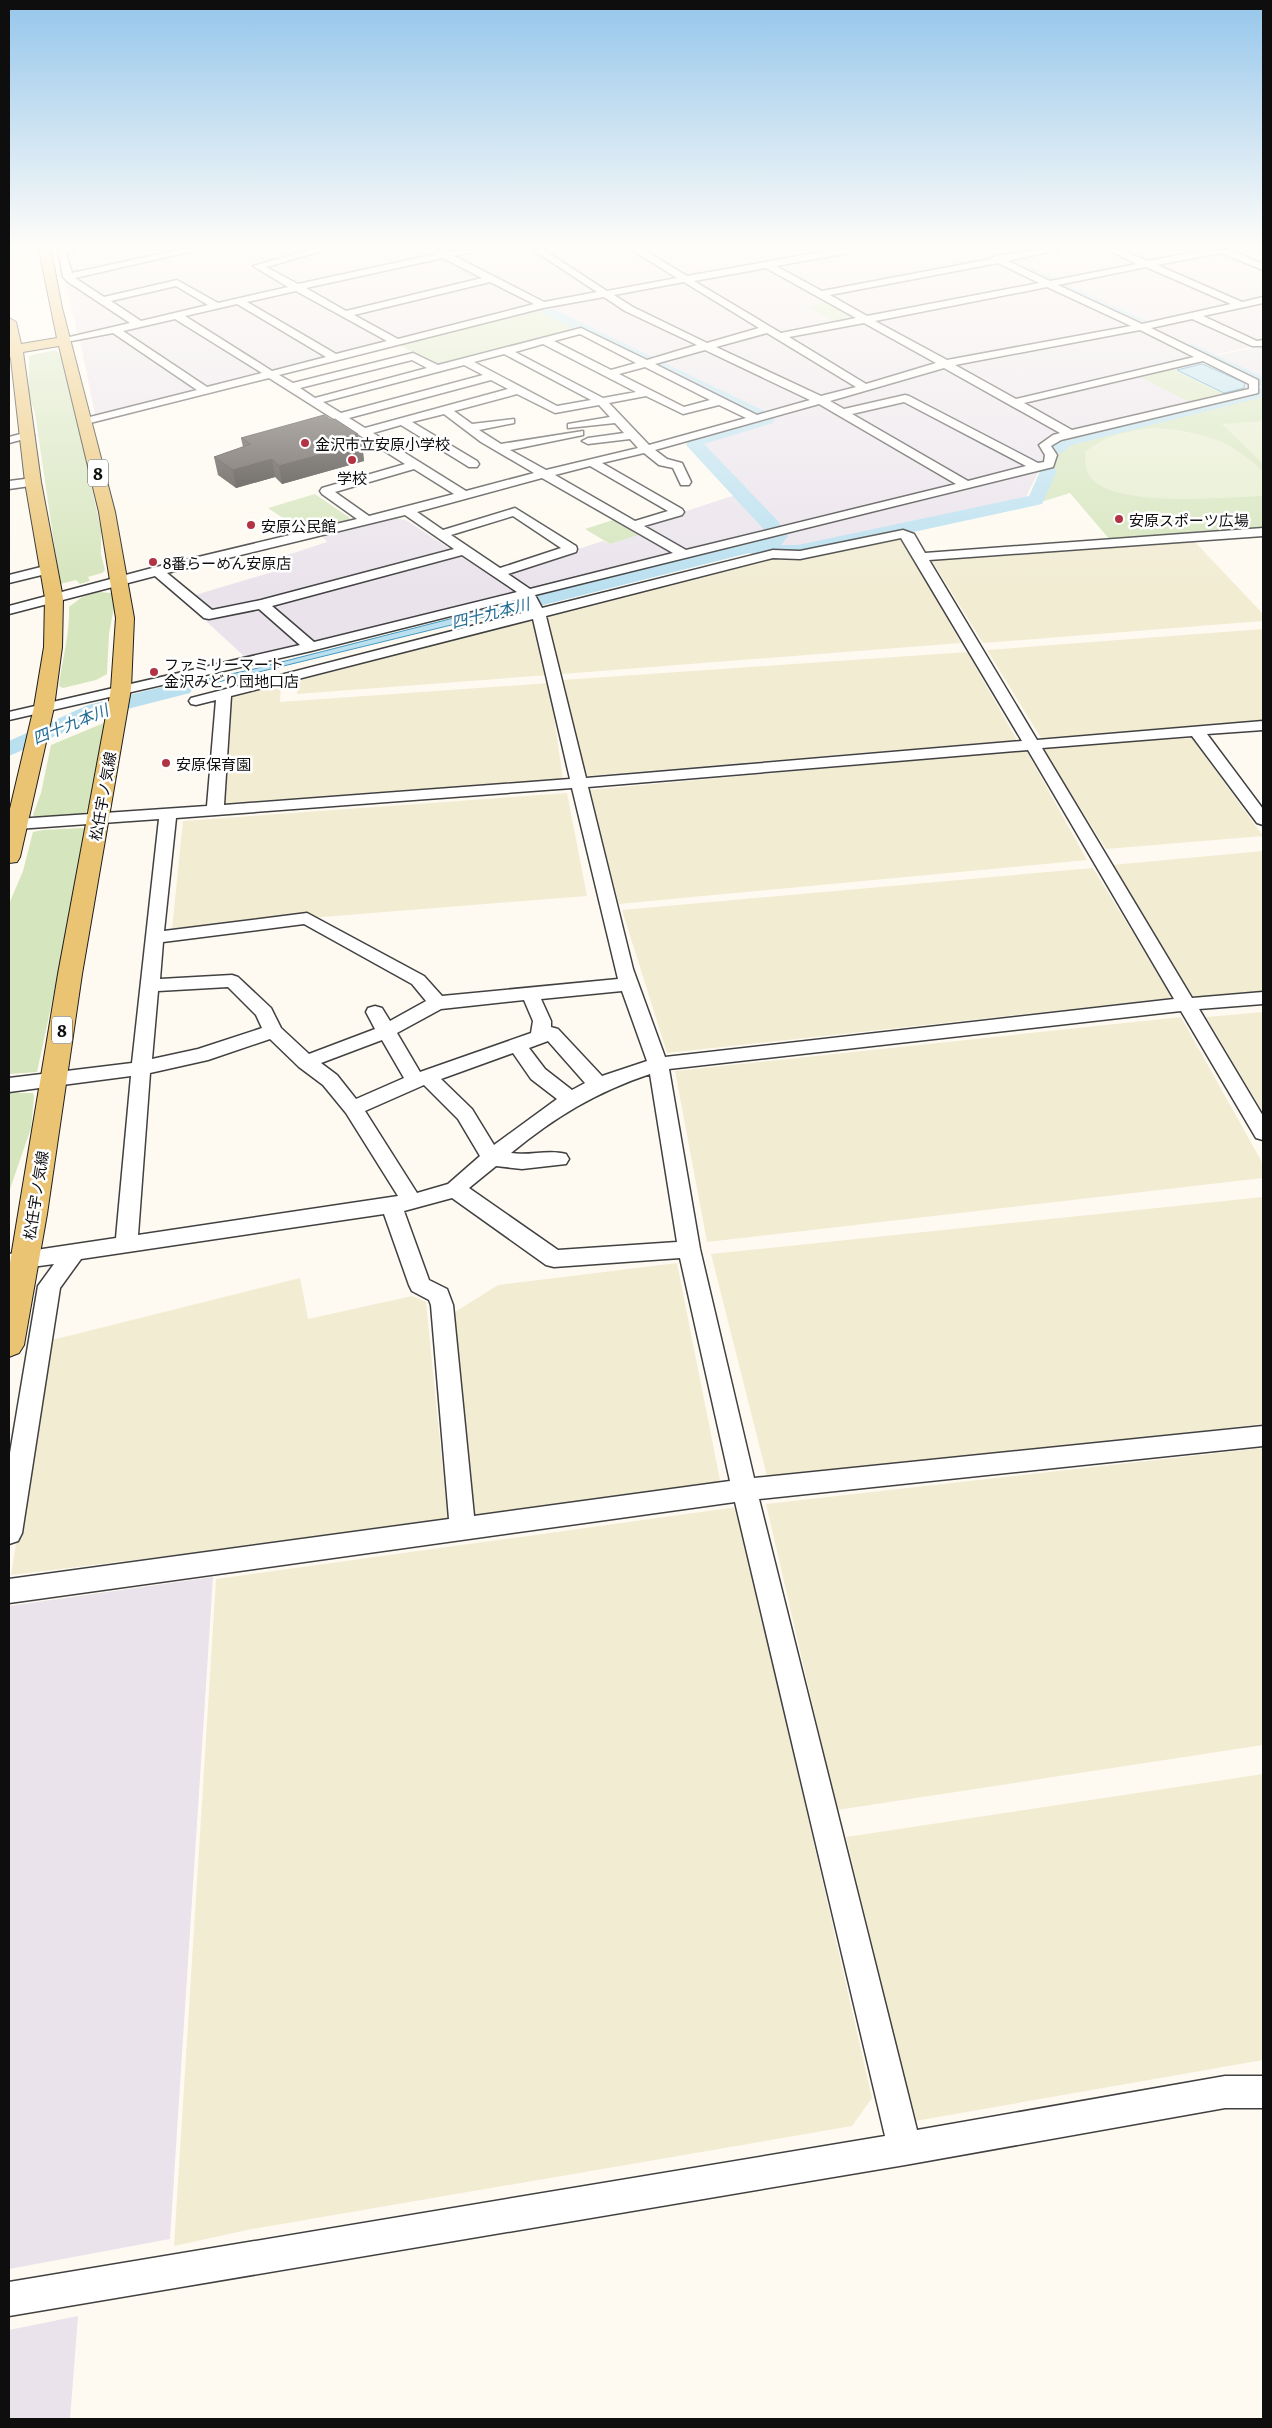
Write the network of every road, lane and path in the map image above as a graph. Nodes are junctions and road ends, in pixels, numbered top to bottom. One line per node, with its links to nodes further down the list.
1 (16, 363): 47 (main road)
2 (70, 363): 40 (main road, 松任宇ノ気線 / 8)
3 (165, 363): 26 (street)
4 (254, 363): 21 (street)
5 (313, 363): 21 (street)
6 (384, 363): 24 (street)
7 (426, 363): 20 (street)
8 (461, 363): 20 (street)
9 (468, 363): 23 (street)
10 (529, 363): 30 (street)
11 (588, 363): 22 (street)
12 (645, 363): 22 (street)
13 (646, 363): 31 (street)
14 (743, 363): 29 (street)
15 (825, 363): 25 (street)
16 (950, 363): 19 (street)
17 (1180, 363): 33 (street)
18 (1214, 363): 46 (street)
19 (946, 364): 25 (street); 33 (street)
20 (437, 369): 32 (street)
21 (271, 374): 24 (street); 26 (street)
22 (609, 374): 28 (street)
23 (492, 376): 27 (street); 37 (street)
24 (292, 387): 32 (street)
25 (864, 387): 29 (street)
26 (206, 390): 40 (street)
27 (518, 390): 34 (street); 35 (street)
28 (647, 393): 30 (street); 31 (street)
29 (820, 400): 36 (street); 39 (street)
30 (601, 401): 35 (street); 38 (street)
31 (721, 401): 39 (street)
32 (315, 402): 37 (street)
33 (1016, 402): 46 (street)
34 (446, 410): 41 (street); 42 (street)
35 (555, 410): 43 (street)
36 (842, 413): 60 (street); 65 (street)
37 (340, 417): 44 (street)
38 (618, 419): 43 (street); 45 (street)
39 (756, 419): 52 (street)
40 (86, 421): 80 (main road, 松任宇ノ気線 / 8)
41 (403, 422): 44 (street); 53 (street)
42 (469, 428): 48 (street); 48 (street)
43 (576, 429): 50 (street); 51 (street)
44 (364, 432): 59 (street)
45 (632, 434): 51 (street); 52 (street)
46 (1071, 434): 60 (street)
47 (28, 435): 49 (street); 63 (main road)
48 (482, 439): 53 (street); 54 (street)
49 (9, 440)
50 (540, 440): 54 (street); 57 (street)
51 (588, 441): 55 (street)
52 (644, 448): 55 (street); 64 (street)
53 (451, 450): 56 (street); 59 (street)
54 (504, 451): 56 (street); 61 (street)
55 (606, 458): 58 (street)
56 (482, 461): 62 (street)
57 (555, 462): 58 (street); 61 (street)
58 (590, 462): 70 (street)
59 (412, 464): 62 (street); 69 (street)
60 (1036, 467): 65 (street)
61 (544, 474): 67 (street); 70 (street)
62 (433, 476): 67 (street)
63 (33, 482): 66 (street); 76 (main road)
64 (685, 482)
65 (965, 484): 74 (street)
66 (9, 485)
67 (465, 496): 68 (street)
68 (408, 511): 69 (street); 72 (street)
69 (367, 521): 77 (street)
70 (635, 525): 74 (street)
71 (1263, 532): 75 (street)
72 (441, 534): 73 (street); 78 (street)
73 (464, 550): 78 (street); 83 (street)
74 (684, 554): 82 (street)
75 (919, 556): 82 (street); 93 (street)
76 (49, 569): 79 (street); 81 (main road)
77 (157, 571): 80 (street); 83 (street)
78 (499, 573): 82 (street)
79 (10, 578)
80 (120, 580): 81 (street); 87 (main road, 松任宇ノ気線 / 8)
81 (54, 598): 84 (street); 89 (main road)
82 (533, 603): 85 (street); 86 (street); 94 (street)
83 (262, 604): 85 (street)
84 (9, 610)
85 (311, 647): 87 (street)
86 (224, 693): 88 (street); 95 (street)
87 (119, 701): 89 (street); 97 (main road, 松任宇ノ気線 / 8)
88 (196, 701)
89 (43, 712): 90 (street); 99 (main road)
90 (9, 716)
91 (1263, 725): 92 (street)
92 (1196, 730): 93 (street); 98 (street)
93 (1031, 743): 94 (street); 107 (street)
94 (578, 783): 95 (street); 102 (street)
95 (215, 811): 96 (street)
96 (168, 814): 97 (street); 101 (street)
97 (99, 819): 99 (street); 117 (main road, 松任宇ノ気線 / 8)
98 (1263, 820)
99 (17, 824): 100 (main road)
100 (9, 857)
101 (154, 938): 103 (street); 106 (street)
102 (629, 984): 104 (street); 114 (street)
103 (150, 986): 109 (street); 115 (street)
104 (530, 994): 106 (street); 111 (street)
105 (1263, 998): 107 (street)
106 (437, 1003): 110 (street)
107 (1187, 1004): 114 (street); 122 (street)
108 (375, 1012): 110 (street)
109 (273, 1031): 113 (street); 115 (street)
110 (385, 1032): 113 (street); 116 (street)
111 (540, 1037): 112 (street); 119 (street)
112 (518, 1045): 116 (street); 120 (street)
113 (306, 1062): 121 (street)
114 (658, 1064): 119 (street); 128 (street)
115 (141, 1068): 117 (street); 127 (street)
116 (421, 1078): 121 (street); 123 (street)
117 (54, 1080): 118 (street); 130 (main road, 松任宇ノ気線 / 8)
118 (9, 1084)
119 (599, 1086): 120 (street)
120 (571, 1099): 123 (street)
121 (352, 1108): 126 (street)
122 (1263, 1133)
123 (492, 1158): 124 (street); 125 (street)
124 (559, 1159)
125 (455, 1188): 126 (street); 128 (street)
126 (402, 1203): 127 (street); 134 (street)
127 (126, 1245): 129 (street)
128 (689, 1249): 133 (street)
129 (75, 1252): 130 (street); 135 (street)
130 (17, 1261): 131 (main road, 松任宇ノ気線 / 8)
131 (9, 1345)
132 (1263, 1436): 133 (street)
133 (744, 1490): 134 (street); 138 (street)
134 (463, 1530): 136 (street)
135 (9, 1533)
136 (9, 1591)
137 (1263, 2092): 138 (street)
138 (905, 2149): 139 (street)
139 (9, 2299)

